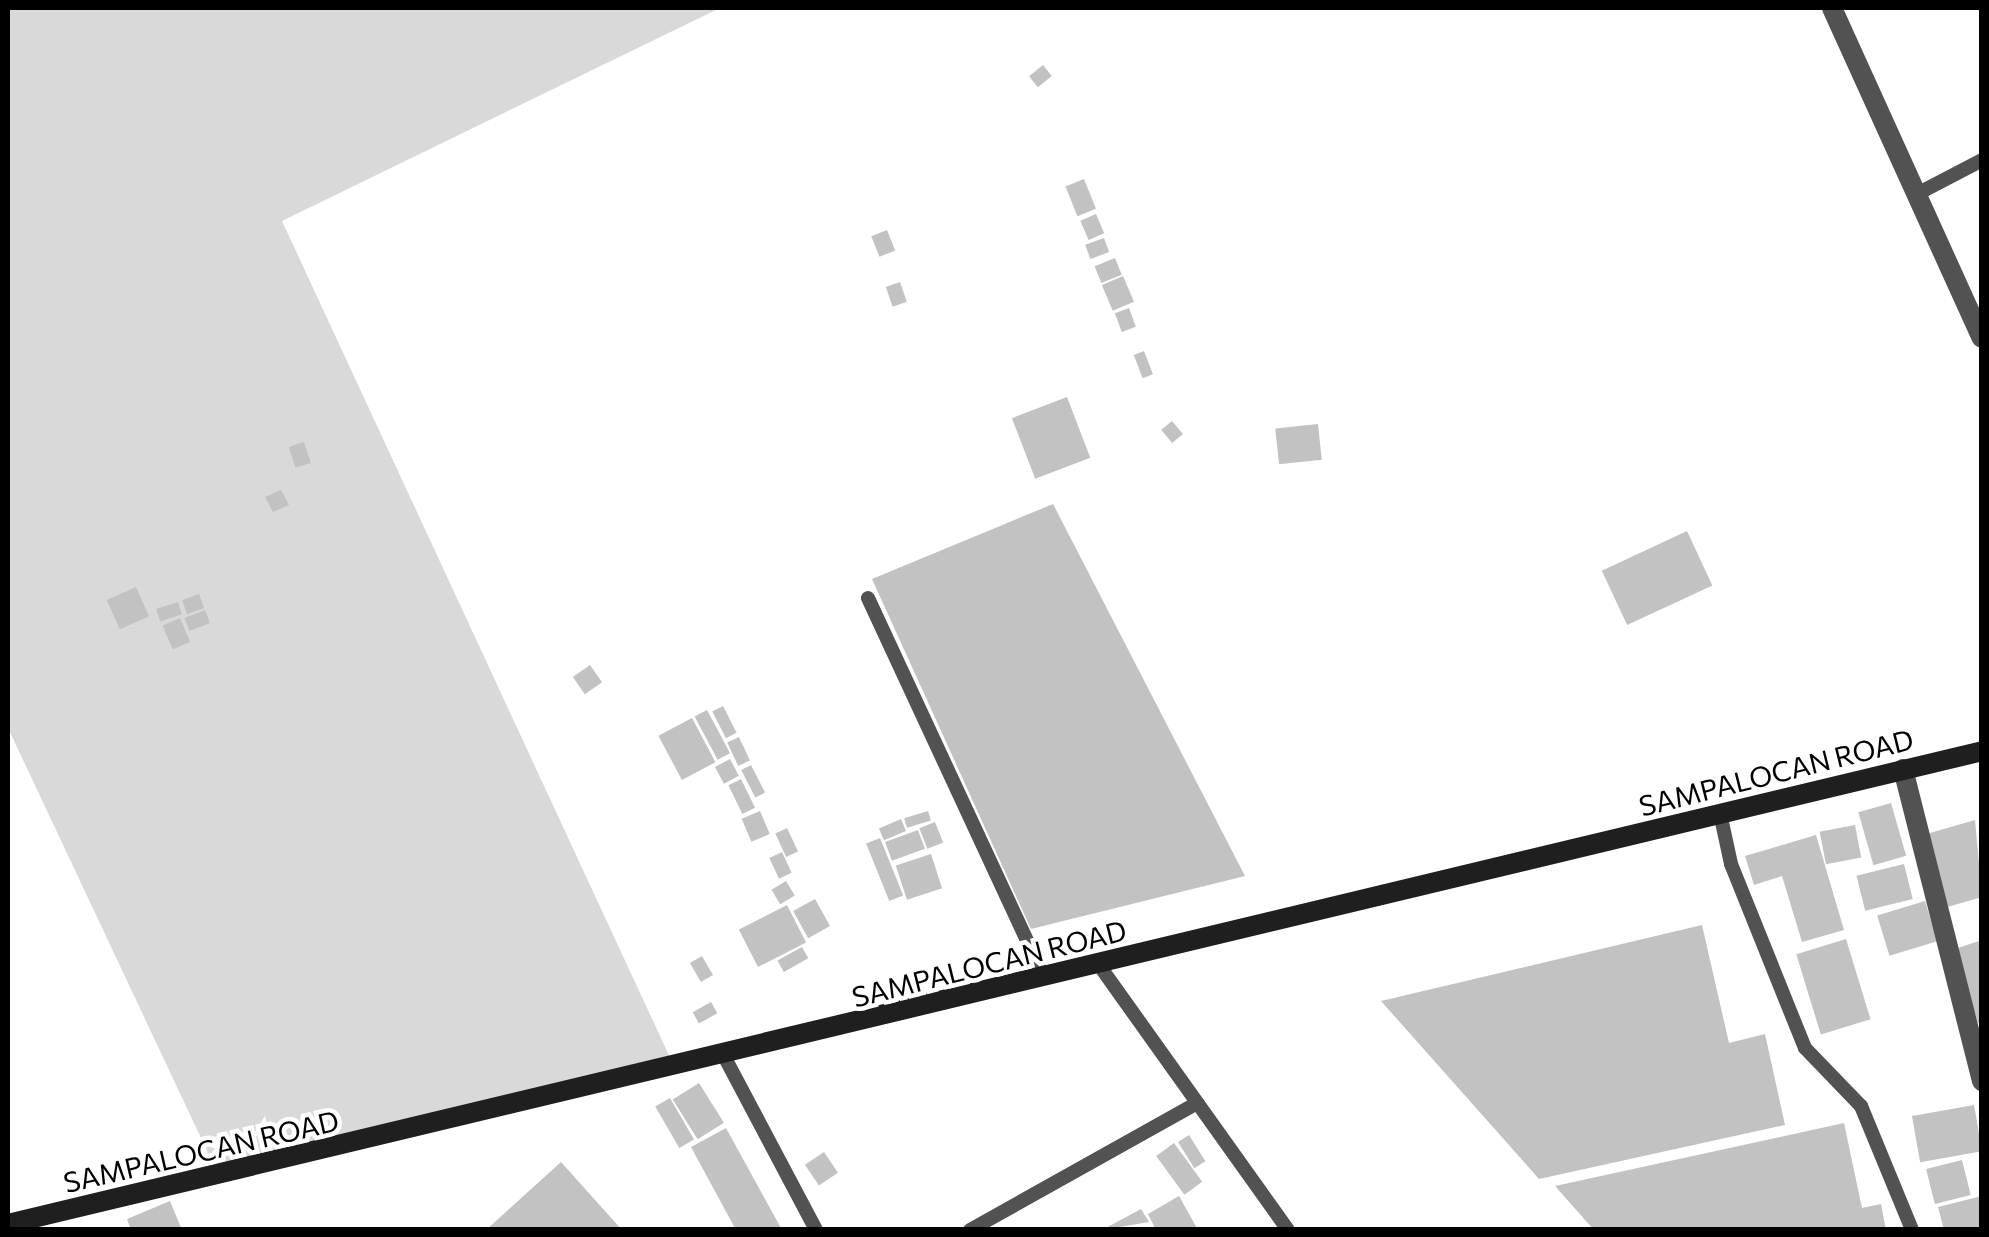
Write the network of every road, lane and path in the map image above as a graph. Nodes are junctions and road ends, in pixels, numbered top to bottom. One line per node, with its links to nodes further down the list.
1 (1832, 8): 3 (street)
2 (1982, 160): 3 (lane)
3 (1917, 194): 4 (street)
4 (1982, 338)
5 (868, 598): 10 (lane)
6 (1982, 751): 7 (main road, SAMPALOCAN ROAD)
7 (1903, 769): 8 (main road, SAMPALOCAN ROAD); 12 (street)
8 (1720, 813): 9 (main road, SAMPALOCAN ROAD); 18 (lane)
9 (1099, 965): 10 (main road, SAMPALOCAN ROAD); 13 (lane)
10 (1044, 978): 11 (main road, SAMPALOCAN ROAD)
11 (724, 1056): 14 (main road, SAMPALOCAN ROAD); 15 (lane)
12 (1982, 1081)
13 (1195, 1104): 16 (lane); 17 (lane)
14 (8, 1224)
15 (816, 1230)
16 (970, 1230)
17 (1288, 1230)
18 (1912, 1230)

